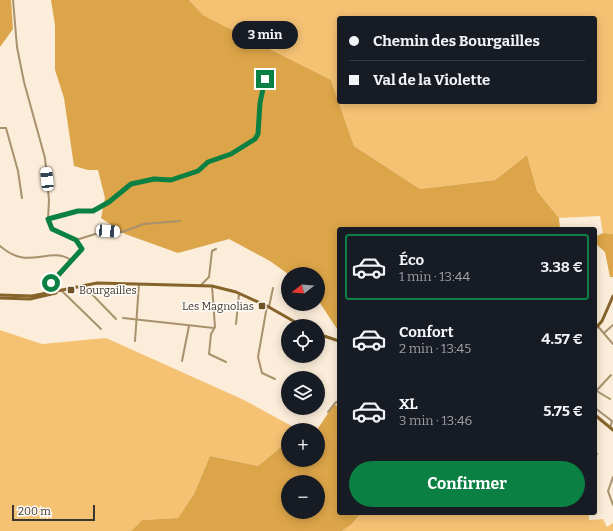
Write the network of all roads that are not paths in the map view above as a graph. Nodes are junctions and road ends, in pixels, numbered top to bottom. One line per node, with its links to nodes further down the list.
1 (13, 0): 5 (street)
2 (265, 79): 5 (street)
3 (0, 128): 4 (street)
4 (22, 198)
5 (48, 219): 7 (street)
6 (180, 221): 7 (street)
7 (76, 240): 10 (street)
8 (0, 246): 10 (street)
9 (216, 249): 13 (street)
10 (71, 260): 19 (street)
11 (140, 284): 12 (street); 13 (street); 24 (street)
12 (83, 285): 16 (street); 23 (street)
13 (201, 285): 14 (street)
14 (212, 286): 17 (street); 29 (street)
15 (273, 288): 21 (street)
16 (61, 290): 19 (street); 31 (street)
17 (239, 294): 21 (street); 26 (street)
18 (0, 296): 19 (street)
19 (42, 296)
20 (613, 296): 30 (street)
21 (268, 307): 25 (street); 40 (street)
22 (123, 318): 24 (street)
23 (116, 319)
24 (137, 319): 28 (street); 35 (street)
25 (289, 319)
26 (236, 324)
27 (613, 325): 32 (street)
28 (189, 326): 29 (street); 37 (street)
29 (214, 328): 38 (street)
30 (597, 328): 32 (street)
31 (101, 329)
32 (604, 333): 36 (street)
33 (325, 336): 34 (street)
34 (337, 340)
35 (135, 341)
36 (613, 344)
37 (182, 361)
38 (226, 362)
39 (611, 375): 41 (street)
40 (275, 379)
41 (597, 389)
42 (597, 391): 43 (street)
43 (610, 398)
44 (337, 403): 46 (street)
45 (597, 410): 48 (street)
46 (328, 412)
47 (597, 416): 48 (street)
48 (612, 429)
49 (613, 477): 50 (street)
50 (613, 505)

